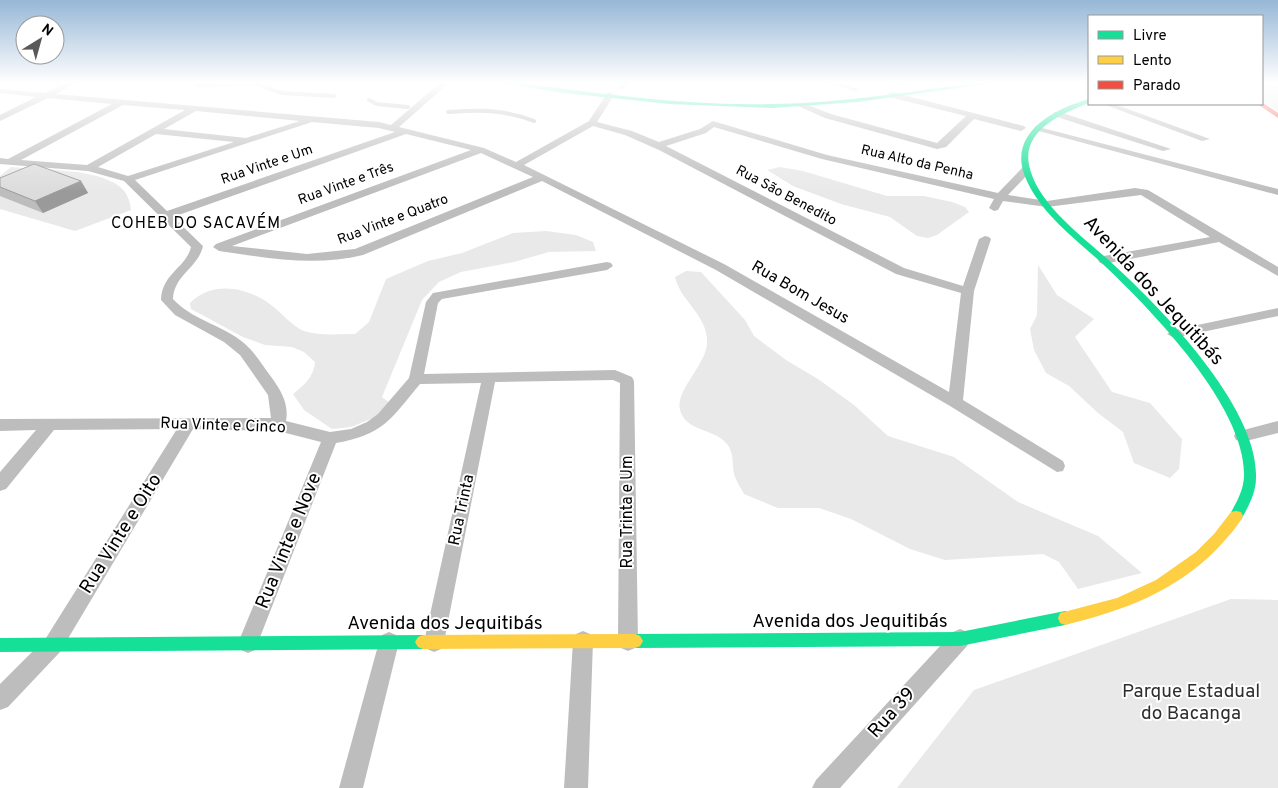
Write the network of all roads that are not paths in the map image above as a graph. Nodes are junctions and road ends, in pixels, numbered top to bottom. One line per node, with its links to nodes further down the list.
1 (89, 119): 25 (street)
2 (175, 119): 18 (street)
3 (315, 119): 15 (street, Rua Bom Jesus); 21 (street)
4 (404, 119): 15 (street)
5 (595, 119): 13 (street)
6 (714, 119): 14 (street)
7 (838, 119): 8 (street)
8 (968, 119)
9 (983, 119): 16 (street)
10 (1051, 119): 17 (street)
11 (1072, 119): 23 (street)
12 (1148, 119): 20 (street)
13 (592, 123): 22 (street, Rua São Benedito); 26 (street)
14 (714, 124): 22 (street); 32 (street, Rua Alto da Penha)
15 (393, 128): 19 (street, Rua Bom Jesus)
16 (1021, 128)
17 (1038, 128): 28 (street); 31 (street)
18 (155, 130): 21 (street); 27 (street)
19 (407, 131): 24 (street, Rua Bom Jesus); 35 (street, Rua Vinte e Um)
20 (1205, 139)
21 (250, 140): 30 (street)
22 (660, 145): 43 (street, Rua São Benedito)
23 (1166, 149)
24 (481, 150): 26 (street, Rua Bom Jesus); 38 (street, Rua Vinte e Três)
25 (6, 161): 27 (street)
26 (518, 166): 29 (street, Rua Bom Jesus)
27 (89, 168): 30 (street)
28 (1026, 170): 32 (street); 33 (street, Avenida dos Jequitibás)
29 (542, 177): 38 (street, Rua Vinte e Quatro); 48 (street, Rua Bom Jesus)
30 (128, 179): 35 (street)
31 (1278, 192)
32 (1000, 197): 33 (street, Rua Alto da Penha); 34 (street)
33 (1047, 204): 36 (street, Rua Alto da Penha); 40 (street, Avenida dos Jequitibás)
34 (994, 208)
35 (164, 216): 39 (street)
36 (1221, 238): 40 (street); 42 (street)
37 (985, 240): 43 (street)
38 (219, 247): 39 (street, Rua Vinte e Três)
39 (194, 256): 52 (street)
40 (1104, 260): 45 (street, Avenida dos Jequitibás)
41 (607, 266): 47 (street)
42 (1278, 272)
43 (968, 291): 48 (street)
44 (1278, 312): 45 (street)
45 (1174, 334): 54 (street, Avenida dos Jequitibás)
46 (490, 378): 47 (street); 60 (street, Rua Trinta e Um); 62 (street, Rua Trinta)
47 (416, 379): 55 (street, Rua Vinte e Cinco)
48 (955, 402): 56 (street, Rua Bom Jesus)
49 (189, 423): 50 (street, Rua Vinte e Cinco); 52 (street, Rua Vinte e Cinco); 65 (street, Rua Vinte e Oito)
50 (51, 424): 51 (street, Rua Vinte e Cinco); 57 (street)
51 (0, 425)
52 (278, 425): 55 (street, Rua Vinte e Cinco)
53 (1278, 427): 54 (street)
54 (1242, 436): 58 (street, Avenida dos Jequitibás)
55 (330, 438): 63 (street, Rua Vinte e Nove)
56 (1057, 466)
57 (0, 484)
58 (960, 639): 60 (street, Avenida dos Jequitibás); 69 (street, Rua 39)
59 (583, 641): 60 (street, Avenida dos Jequitibás); 62 (street, Avenida dos Jequitibás); 68 (street)
60 (628, 641)
61 (389, 642): 62 (street, Avenida dos Jequitibás); 63 (street, Avenida dos Jequitibás); 67 (street)
62 (434, 642)
63 (248, 643): 65 (street, Avenida dos Jequitibás)
64 (0, 645): 65 (street, Avenida dos Jequitibás)
65 (53, 645): 66 (street, Rua Vinte e Oito)
66 (0, 699)
67 (351, 788)
68 (576, 788)
69 (824, 788)

